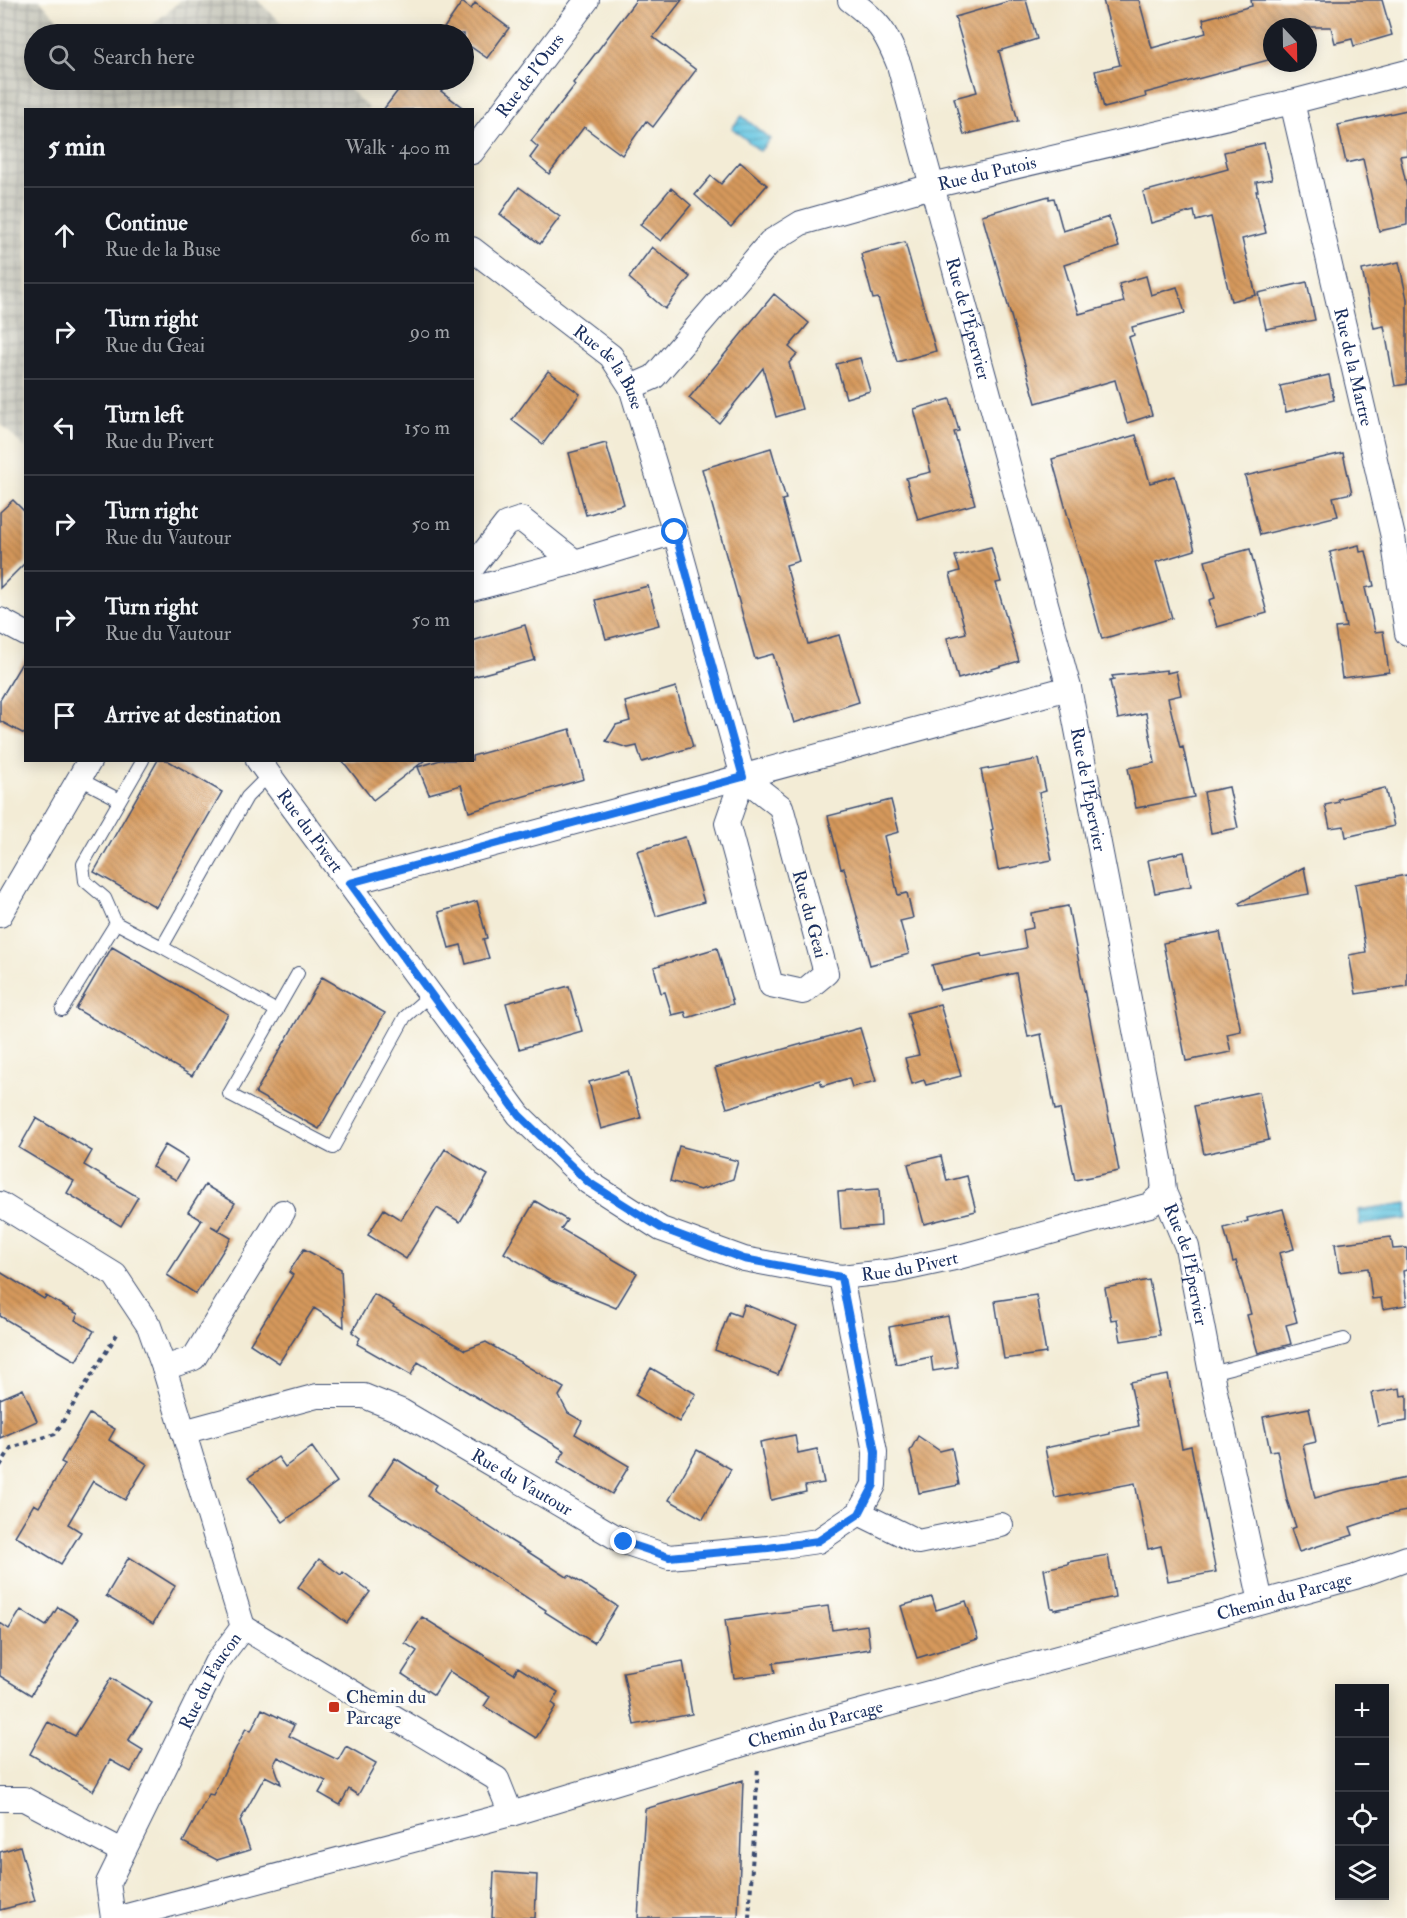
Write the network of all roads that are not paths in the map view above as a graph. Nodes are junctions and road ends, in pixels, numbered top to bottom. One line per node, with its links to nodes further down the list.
1 (587, 0): 5 (street, Rue de l'Ours)
2 (850, 0): 6 (street, Rue de l'Épervier)
3 (1407, 72): 4 (street, Rue du Putois)
4 (1292, 102): 6 (street, Rue du Putois); 15 (street, Rue de la Martre)
5 (474, 149)
6 (932, 186): 8 (street, Rue du Putois); 16 (street, Rue de l'Épervier)
7 (474, 251): 8 (street, Rue de la Buse)
8 (632, 387): 9 (street, Rue de la Buse)
9 (675, 532): 10 (street); 20 (street, Rue de la Buse)
10 (575, 562): 11 (street); 12 (street)
11 (474, 565)
12 (474, 588)
13 (0, 620): 14 (street)
14 (24, 633)
15 (1407, 633)
16 (1069, 687): 20 (street); 30 (street, Rue de l'Épervier)
17 (142, 762): 21 (lane)
18 (264, 768): 22 (street, Rue du Pivert); 25 (lane)
19 (85, 770): 21 (lane); 23 (street)
20 (743, 777): 20 (street, Rue du Geai); 22 (street)
21 (120, 800): 24 (lane)
22 (350, 883): 27 (street, Rue du Pivert)
23 (0, 915)
24 (116, 923): 25 (lane); 28 (lane)
25 (162, 947): 29 (lane)
26 (298, 973): 29 (lane)
27 (431, 994): 29 (lane); 33 (street, Rue du Pivert)
28 (63, 1010)
29 (277, 1011)
30 (1164, 1192): 33 (street, Rue du Pivert); 36 (street, Rue de l'Épervier)
31 (0, 1204): 35 (street, Rue du Faucon)
32 (283, 1212): 35 (street)
33 (841, 1277): 38 (street, Rue du Vautour)
34 (1344, 1339): 36 (lane)
35 (164, 1368): 37 (street, Rue du Faucon)
36 (1211, 1373): 41 (street, Rue de l'Épervier)
37 (183, 1432): 38 (street, Rue du Vautour); 42 (street, Rue du Faucon)
38 (859, 1514): 39 (street)
39 (1001, 1525)
40 (1407, 1558): 41 (street, Chemin du Parcage)
41 (1261, 1602): 44 (street, Chemin du Parcage)
42 (243, 1627): 44 (street); 45 (street, Rue du Faucon)
43 (0, 1799): 45 (street)
44 (511, 1814): 47 (street, Chemin du Parcage)
45 (122, 1851): 46 (street, Rue du Faucon)
46 (113, 1918)
47 (119, 1918)

